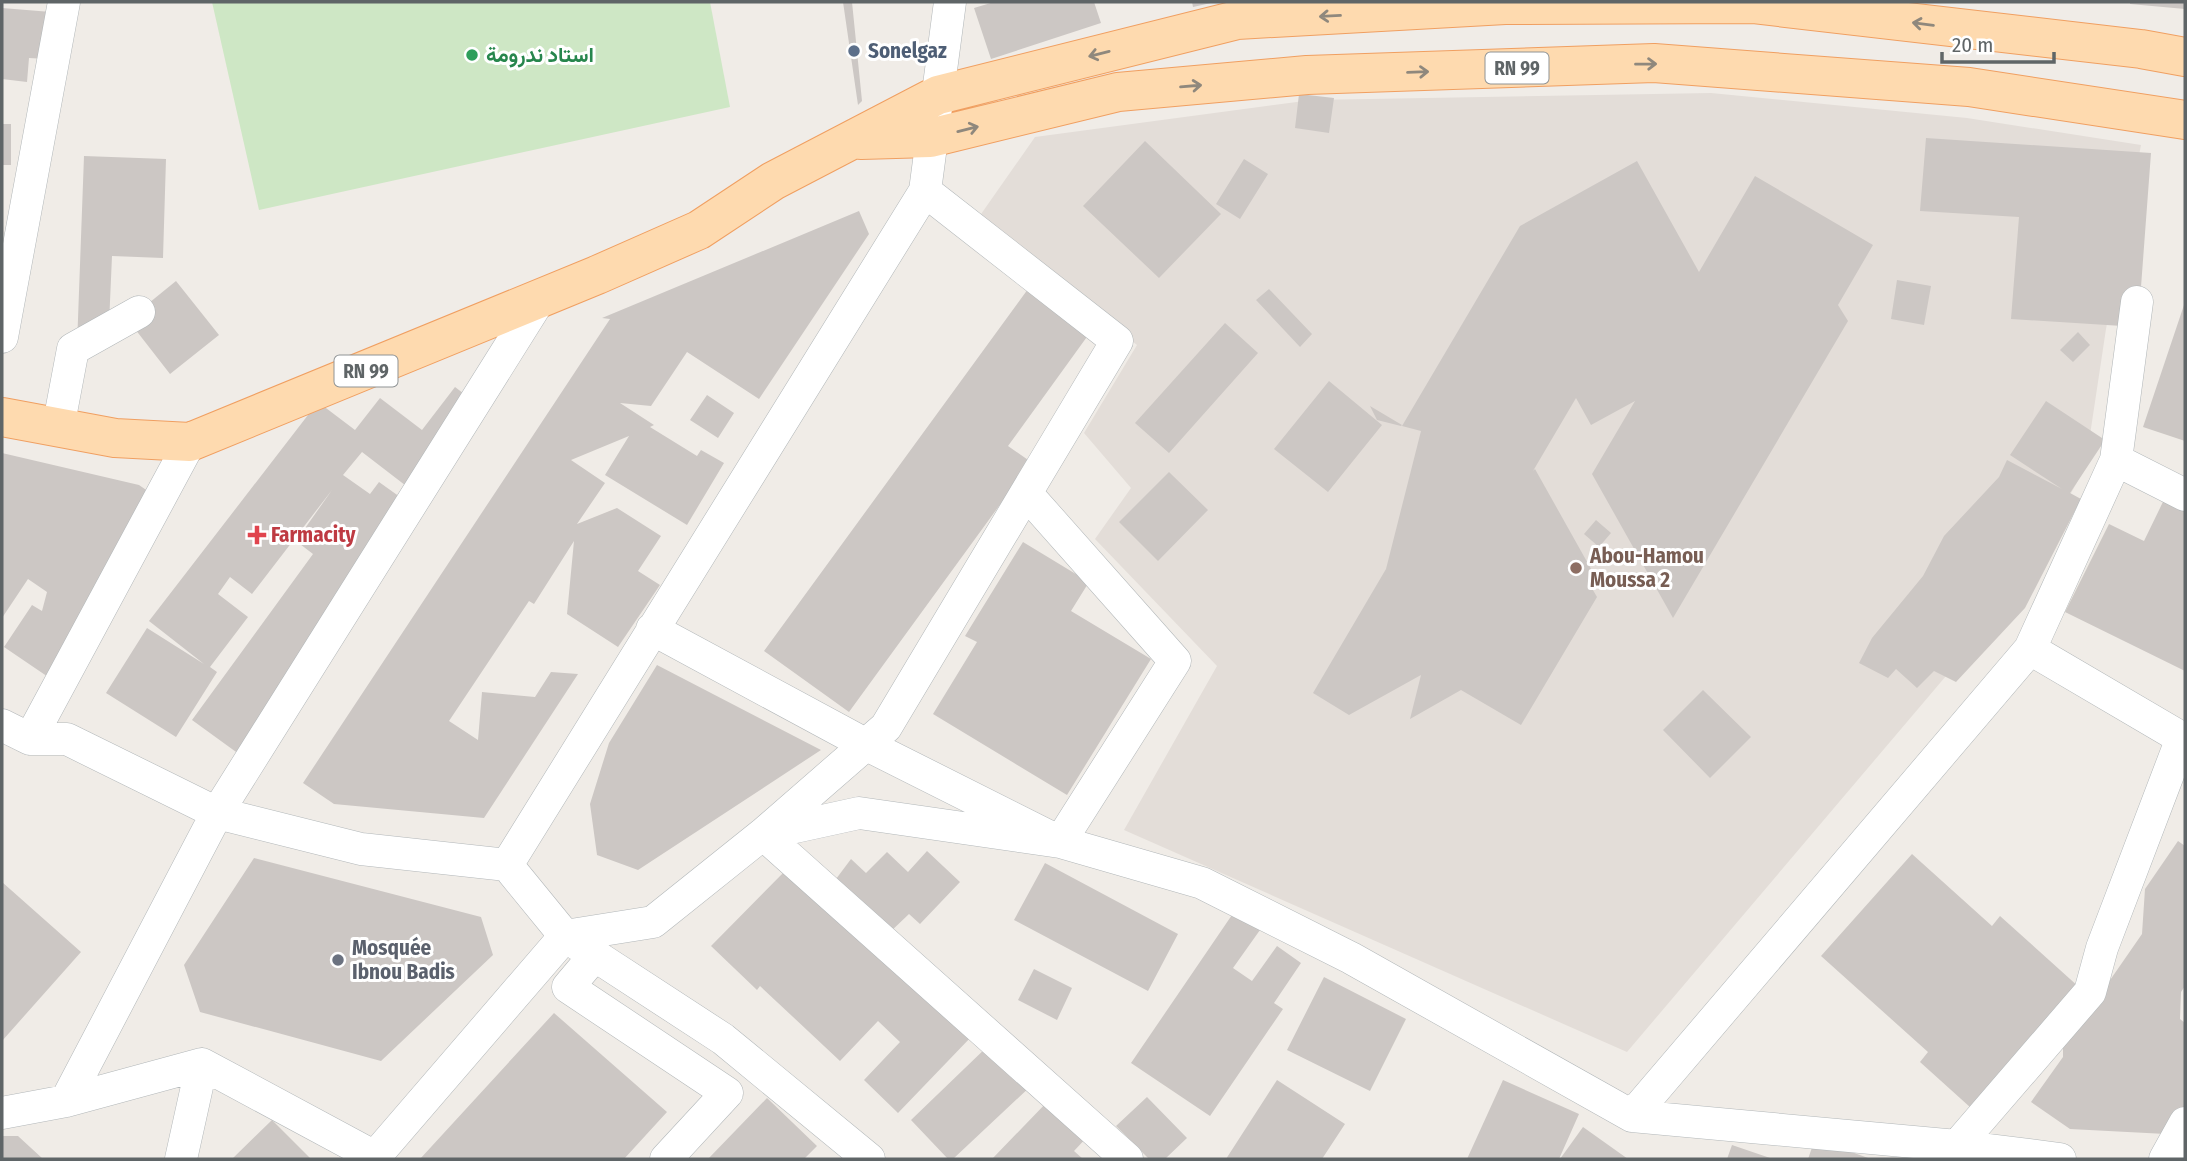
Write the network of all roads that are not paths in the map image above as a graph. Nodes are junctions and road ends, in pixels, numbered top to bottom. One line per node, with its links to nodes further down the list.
1 (64, 2): 14 (street)
2 (950, 2): 6 (street)
3 (1505, 3): 4 (main road, RN 99, one-way to 4); 5 (main road, RN 99, one-way to 3)
4 (1237, 11): 6 (main road, RN 99, one-way to 6)
5 (2185, 57)
6 (938, 95): 8 (street); 9 (main road, RN 99)
7 (2185, 120): 8 (main road, RN 99, one-way to 7)
8 (930, 138): 9 (main road, RN 99); 10 (street)
9 (852, 141): 11 (main road, RN 99)
10 (925, 191): 19 (street); 21 (street)
11 (541, 298): 17 (main road, RN 99); 27 (street)
12 (2137, 302): 18 (street)
13 (139, 312): 16 (street)
14 (2, 337)
15 (2, 416): 16 (main road, RN 99)
16 (58, 428): 17 (main road, RN 99)
17 (190, 442): 24 (street)
18 (2116, 460): 20 (street); 22 (street)
19 (1026, 493): 26 (street); 29 (street)
20 (2185, 495)
21 (652, 629): 26 (street); 30 (street)
22 (2030, 649): 25 (street); 36 (street)
23 (2, 724): 24 (street)
24 (30, 739): 27 (street)
25 (2183, 739): 38 (street)
26 (865, 744): 28 (street); 29 (street)
27 (218, 813): 30 (street); 34 (street)
28 (763, 834): 29 (street); 31 (street); 43 (street)
29 (1060, 842): 36 (street)
30 (507, 866): 31 (street)
31 (565, 936): 32 (street); 39 (street)
32 (594, 956): 41 (street); 42 (street)
33 (202, 1065): 34 (street); 39 (street); 40 (street)
34 (66, 1101): 35 (street)
35 (2, 1113)
36 (1632, 1116): 38 (street)
37 (2185, 1122): 45 (street)
38 (1957, 1146): 44 (street)
39 (374, 1158)
40 (181, 1159)
41 (666, 1159)
42 (869, 1159)
43 (1127, 1159)
44 (2060, 1159)
45 (2165, 1159)

